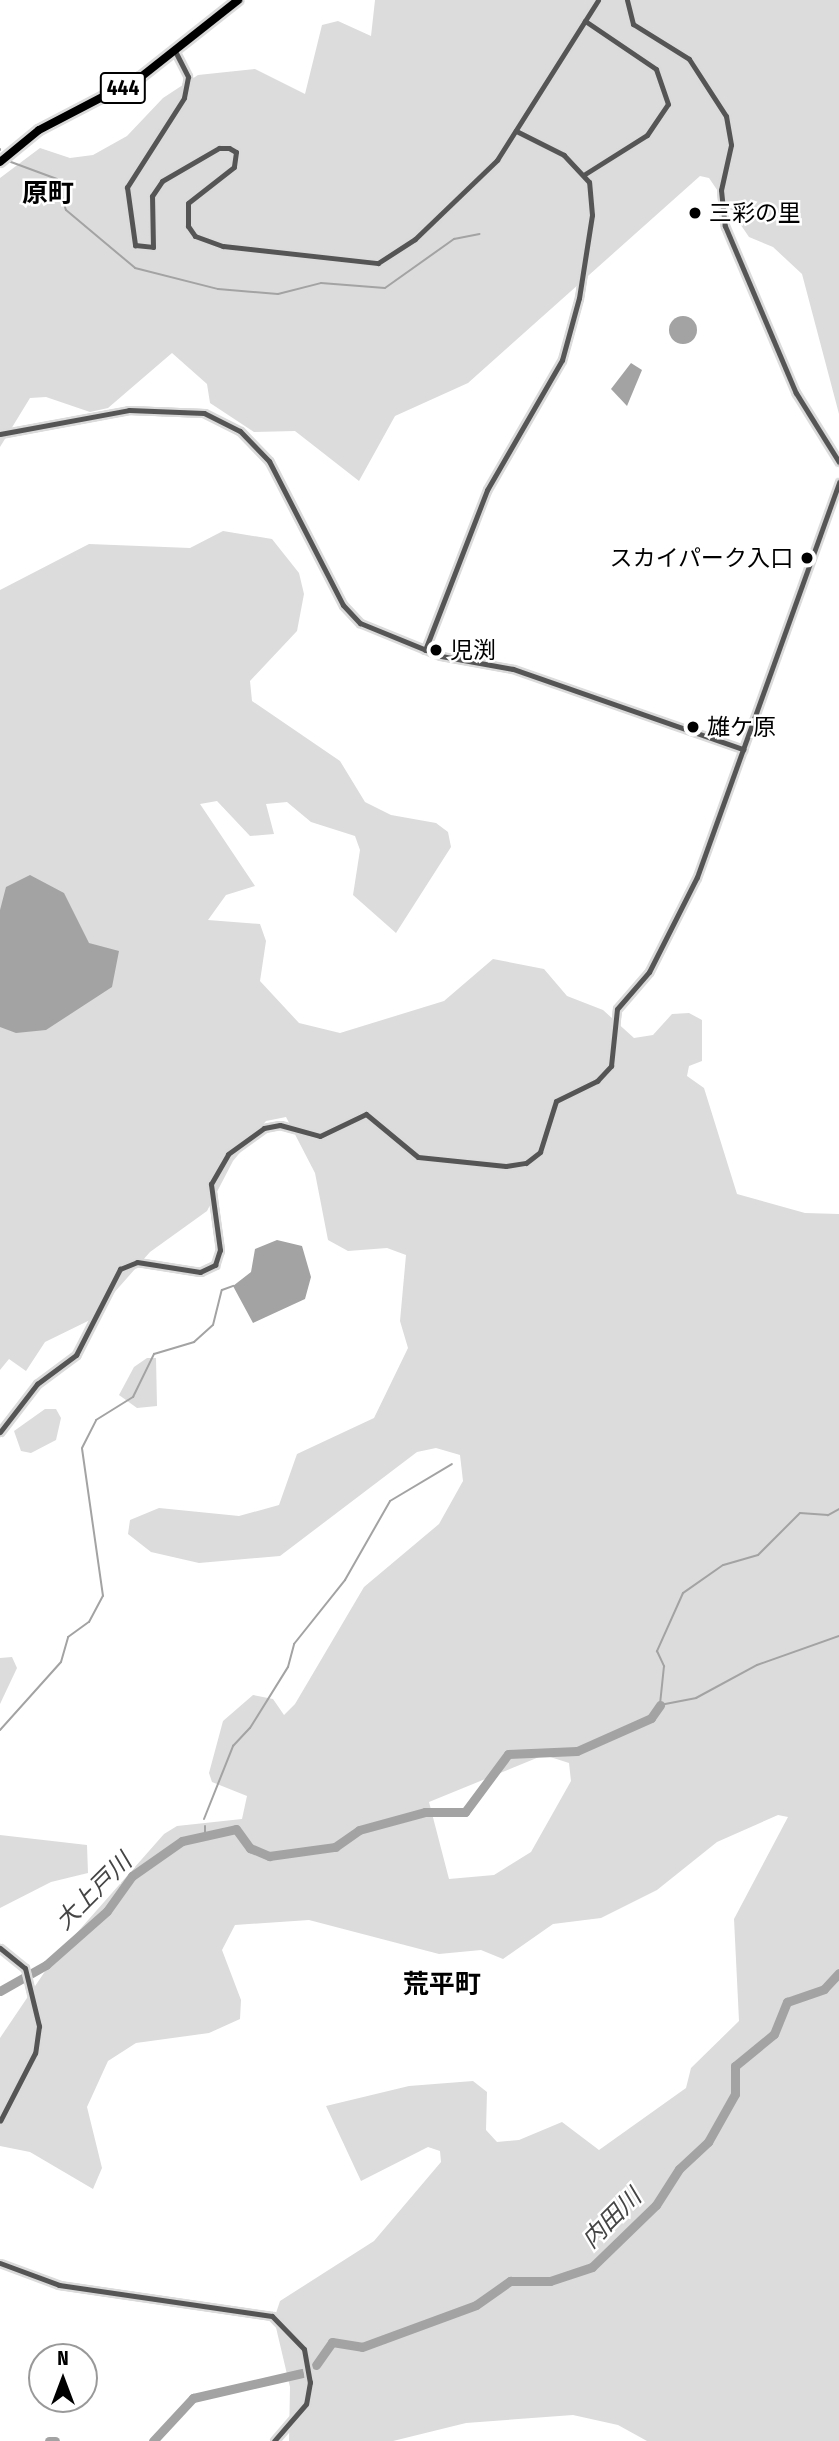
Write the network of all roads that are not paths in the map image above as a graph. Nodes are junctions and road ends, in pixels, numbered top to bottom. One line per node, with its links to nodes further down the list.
1 (238, 0): 5 (highway, 444)
2 (598, 0): 4 (street)
3 (627, 0): 10 (street)
4 (586, 21): 6 (street); 8 (street)
5 (175, 51): 6 (street); 7 (highway, 444)
6 (516, 131): 8 (street)
7 (0, 162)
8 (585, 174): 12 (street)
9 (0, 434): 12 (street)
10 (839, 462)
11 (839, 482): 13 (street)
12 (425, 650): 13 (street)
13 (743, 749): 14 (street)
14 (0, 1432)
15 (0, 1948): 16 (street)
16 (0, 2121)
17 (0, 2263): 18 (street)
18 (274, 2441)

